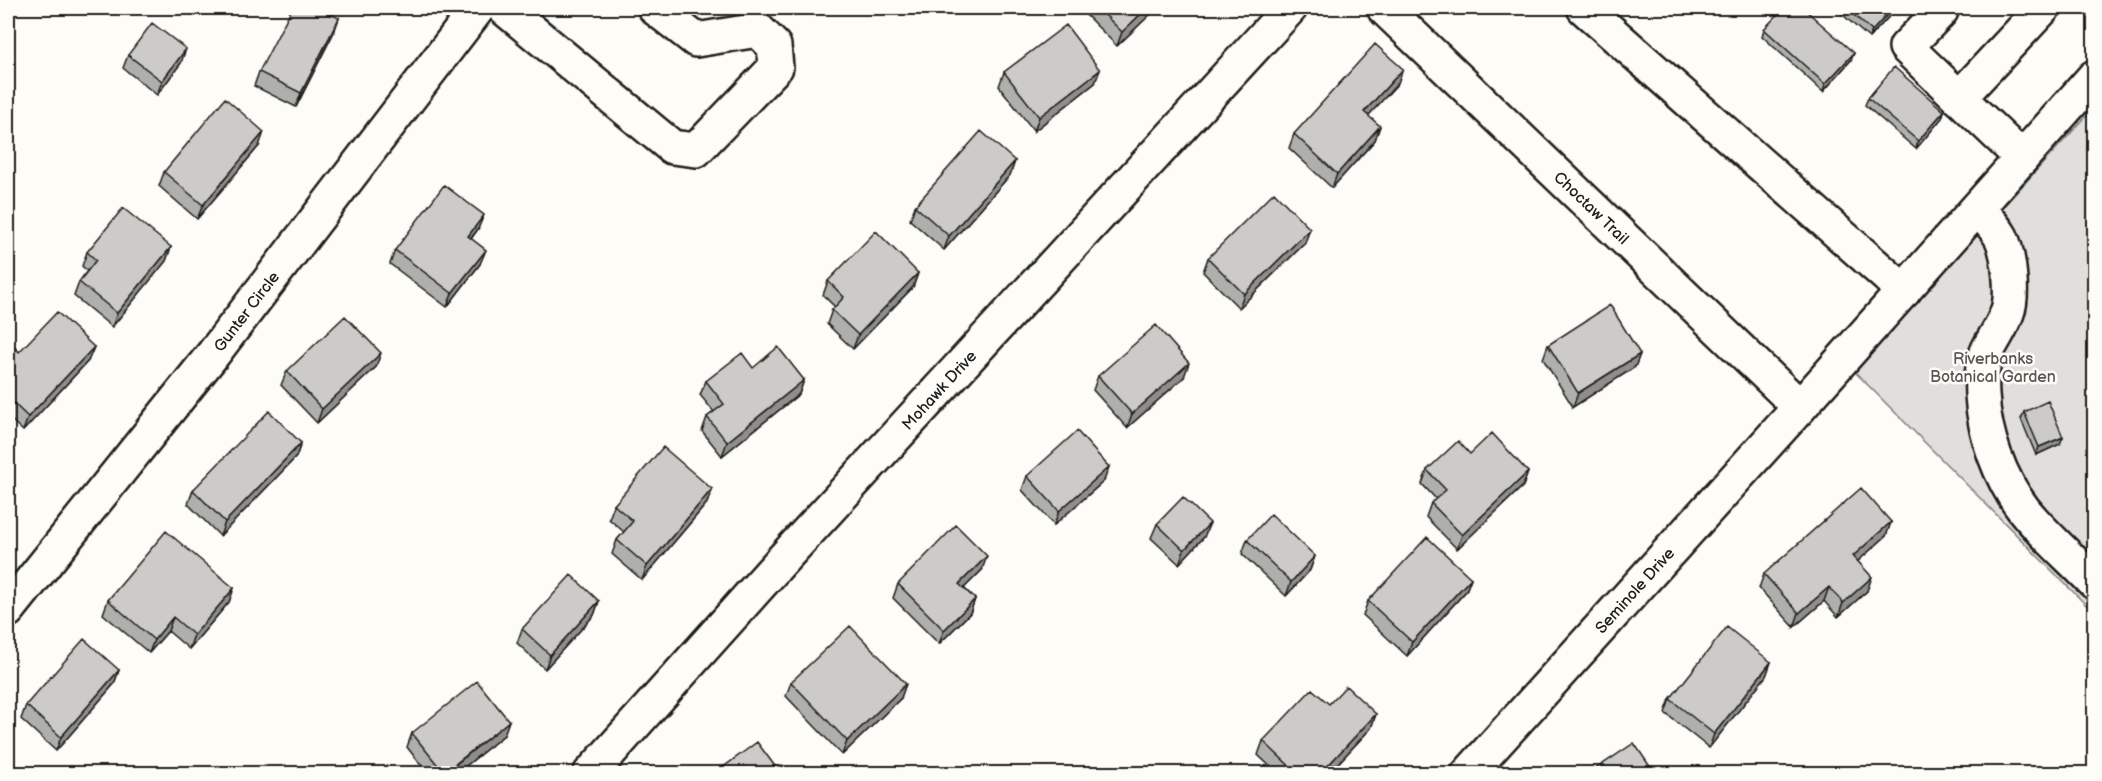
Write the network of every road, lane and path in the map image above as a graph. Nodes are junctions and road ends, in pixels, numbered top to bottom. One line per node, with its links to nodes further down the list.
1 (478, 8): 16 (street, Gunter Circle)
2 (504, 8): 3 (street)
3 (655, 8)
4 (1290, 8): 17 (street, Mohawk Drive)
5 (1384, 8): 14 (street, Choctaw Trail)
6 (1584, 8): 13 (street)
7 (2043, 8): 10 (street)
8 (1941, 12): 10 (street)
9 (2094, 77): 11 (street, Seminole Drive)
10 (1959, 98): 11 (street)
11 (2022, 158): 12 (street, Seminole Drive)
12 (1977, 209): 13 (street, Seminole Drive); 15 (street)
13 (1904, 291): 14 (street, Seminole Drive)
14 (1800, 407): 18 (street, Seminole Drive)
15 (2094, 582)
16 (8, 610)
17 (590, 774)
18 (1468, 774)

